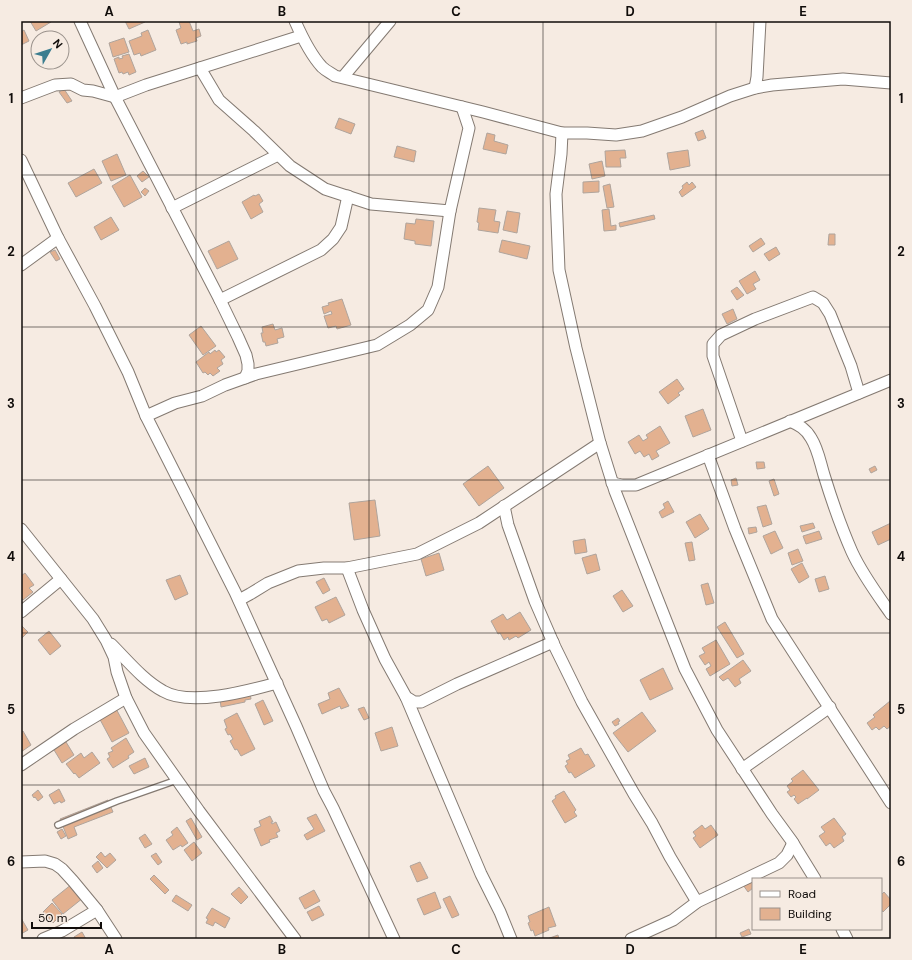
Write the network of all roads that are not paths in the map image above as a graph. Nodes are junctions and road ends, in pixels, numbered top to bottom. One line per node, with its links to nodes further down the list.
1 (80, 21): 11 (street)
2 (295, 21): 5 (street)
3 (390, 21): 7 (street)
4 (760, 21): 9 (street)
5 (301, 36): 6 (street); 7 (street)
6 (200, 68): 10 (street); 18 (street)
7 (343, 78): 13 (street)
8 (891, 83): 9 (street)
9 (755, 88): 17 (street)
10 (127, 92): 11 (street); 14 (street)
11 (115, 97): 12 (street); 14 (street)
12 (21, 98)
13 (462, 107): 15 (street); 16 (street)
14 (121, 108): 21 (street)
15 (483, 112): 16 (street); 17 (street)
16 (469, 128): 22 (street)
17 (562, 133): 34 (street)
18 (278, 155): 20 (street); 21 (street)
19 (21, 160): 23 (street)
20 (348, 196): 22 (street); 25 (street)
21 (172, 208): 25 (street)
22 (450, 212): 27 (street)
23 (58, 238): 24 (street); 31 (street)
24 (21, 265)
25 (220, 300): 26 (street)
26 (246, 355): 27 (street); 28 (street)
27 (270, 371): 28 (street)
28 (244, 378): 31 (street)
29 (891, 380): 30 (street)
30 (859, 393): 32 (street); 33 (street)
31 (146, 416): 41 (street)
32 (790, 421): 33 (street); 43 (street)
33 (742, 441): 35 (street)
34 (600, 443): 36 (street); 37 (street)
35 (708, 455): 36 (street); 49 (street)
36 (612, 483): 51 (street)
37 (504, 506): 39 (street); 45 (street)
38 (21, 529): 40 (street)
39 (347, 568): 41 (street); 47 (street)
40 (61, 579): 42 (street); 44 (street)
41 (238, 600): 46 (street)
42 (21, 612)
43 (891, 614)
44 (106, 640): 46 (street); 48 (street)
45 (553, 642): 47 (street); 58 (street)
46 (277, 683): 64 (street)
47 (406, 697): 65 (street)
48 (126, 698): 50 (street); 52 (street)
49 (830, 708): 51 (street); 53 (street)
50 (21, 765)
51 (742, 769): 55 (street)
52 (177, 780): 54 (lane); 63 (street)
53 (891, 803)
54 (58, 825)
55 (793, 844): 57 (street); 58 (street)
56 (21, 862): 59 (street)
57 (815, 878)
58 (697, 902): 66 (street)
59 (97, 910): 61 (street); 62 (street)
60 (842, 930): 67 (street)
61 (43, 939)
62 (116, 939)
63 (295, 939)
64 (394, 939)
65 (511, 939)
66 (631, 939)
67 (847, 939)

